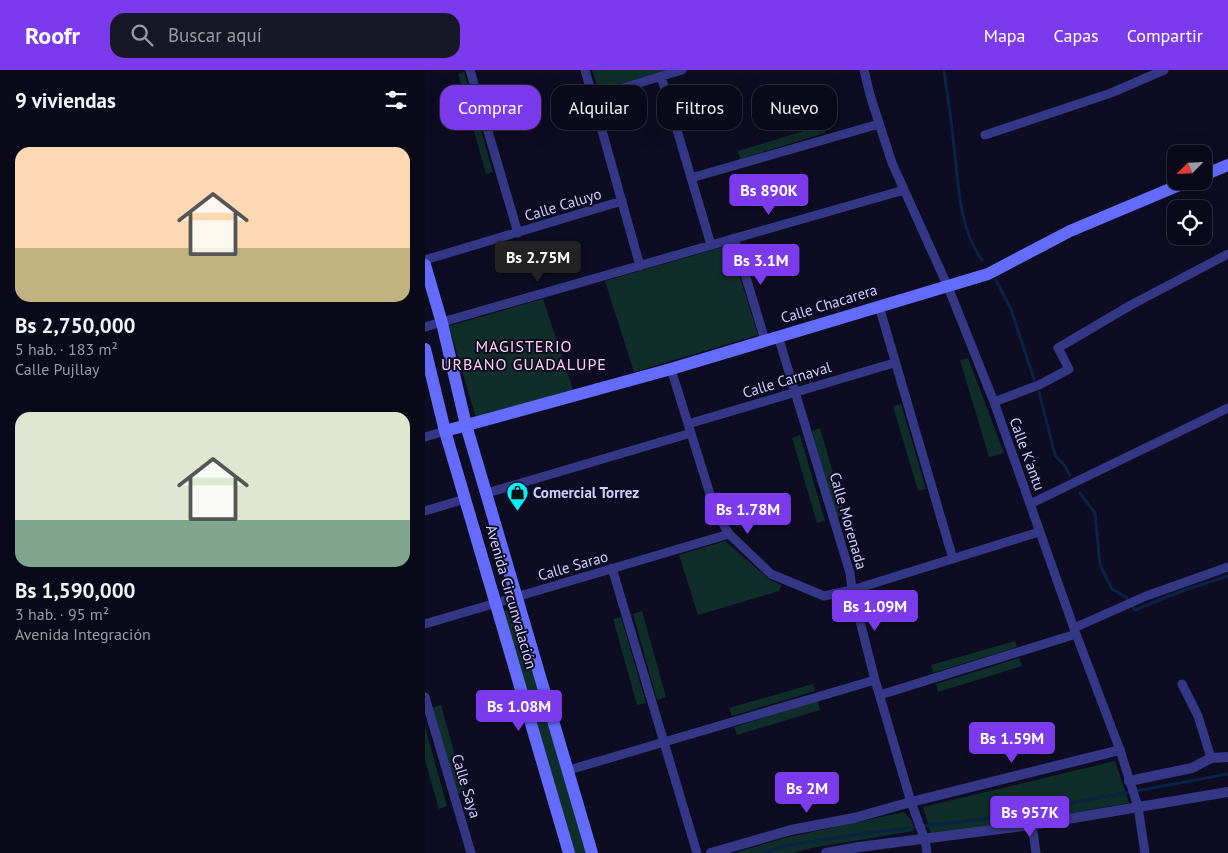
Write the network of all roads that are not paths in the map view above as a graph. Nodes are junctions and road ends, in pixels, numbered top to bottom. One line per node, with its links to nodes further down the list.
1 (470, 70): 18 (street)
2 (585, 70): 7 (street)
3 (683, 70): 6 (street)
4 (864, 70): 9 (street, Calle K'antu)
5 (1164, 70): 11 (street)
6 (661, 76): 8 (street); 14 (street)
7 (589, 85)
8 (632, 85)
9 (879, 124): 14 (street); 15 (street, Calle K'antu)
10 (602, 130): 17 (street)
11 (985, 135)
12 (1228, 165): 13 (main road)
13 (1213, 171)
14 (691, 178): 20 (street)
15 (904, 190): 19 (street); 25 (street, Calle K'antu)
16 (1168, 190): 25 (main road, Calle Chacarera)
17 (622, 201): 18 (street, Calle Caluyo); 24 (street)
18 (518, 233): 22 (street, Calle Caluyo)
19 (734, 238): 20 (street); 30 (street)
20 (711, 245): 24 (street)
21 (1228, 254): 35 (street)
22 (425, 260)
23 (425, 265): 27 (main road, Avenida Circunvalación)
24 (640, 266): 27 (street)
25 (948, 287): 26 (main road, Calle Chacarera); 35 (street, Calle K'antu)
26 (879, 306): 29 (main road, Calle Chacarera); 32 (street)
27 (442, 323): 28 (street); 37 (main road, Avenida Circunvalación)
28 (425, 327)
29 (778, 336): 30 (main road, Calle Chacarera); 34 (street, Calle Morenada)
30 (765, 340): 33 (main road, Calle Chacarera)
31 (425, 349): 39 (main road, Avenida Circunvalación)
32 (895, 362): 34 (street, Calle Carnaval); 47 (street)
33 (671, 369): 37 (main road, Calle Chacarera); 38 (street)
34 (795, 393): 38 (street, Calle Carnaval); 50 (street, Calle Morenada)
35 (993, 402): 43 (street, Calle K'antu)
36 (1228, 408): 43 (street)
37 (467, 425): 39 (main road, Calle Chacarera); 41 (main road, Avenida Circunvalación)
38 (689, 428): 41 (street, Calle Carnaval); 46 (street)
39 (445, 431): 40 (street); 42 (main road, Avenida Circunvalación)
40 (425, 437)
41 (487, 493): 51 (main road, Avenida Circunvalación)
42 (465, 499): 44 (street); 52 (main road, Avenida Circunvalación)
43 (1030, 504): 45 (street, Calle K'antu)
44 (425, 511)
45 (1039, 532): 47 (street); 54 (street, Calle K'antu)
46 (729, 534): 49 (street, Calle Sarao); 50 (street)
47 (953, 559): 50 (street)
48 (1228, 567): 54 (street)
49 (612, 568): 51 (street, Calle Sarao); 59 (street)
50 (852, 590): 55 (street, Calle Morenada)
51 (517, 596): 52 (street, Calle Sarao); 63 (main road, Avenida Circunvalación)
52 (496, 604): 53 (street, Calle Sarao); 71 (main road, Avenida Circunvalación)
53 (425, 624)
54 (1075, 631): 57 (street); 60 (street, Calle K'antu)
55 (875, 680): 57 (street, Calle Morenada); 59 (street)
56 (1182, 684): 62 (street)
57 (880, 695): 66 (street, Calle Morenada)
58 (425, 697): 70 (street, Calle Saya)
59 (664, 742): 63 (street); 73 (street)
60 (1120, 750): 64 (street, Calle K'antu); 66 (street)
61 (1228, 757): 62 (street)
62 (1211, 758): 64 (street)
63 (569, 770): 72 (main road, Avenida Circunvalación)
64 (1131, 788): 67 (street, Calle K'antu)
65 (1228, 792): 67 (street)
66 (911, 802): 69 (street, Calle Morenada); 74 (street)
67 (1138, 806): 68 (street); 78 (street, Calle K'antu)
68 (1032, 825): 69 (street); 77 (street)
69 (925, 840): 75 (street); 76 (street, Calle Morenada)
70 (471, 853)
71 (569, 853)
72 (592, 853)
73 (697, 853)
74 (711, 853)
75 (826, 853)
76 (927, 853)
77 (1036, 853)
78 (1145, 853)

